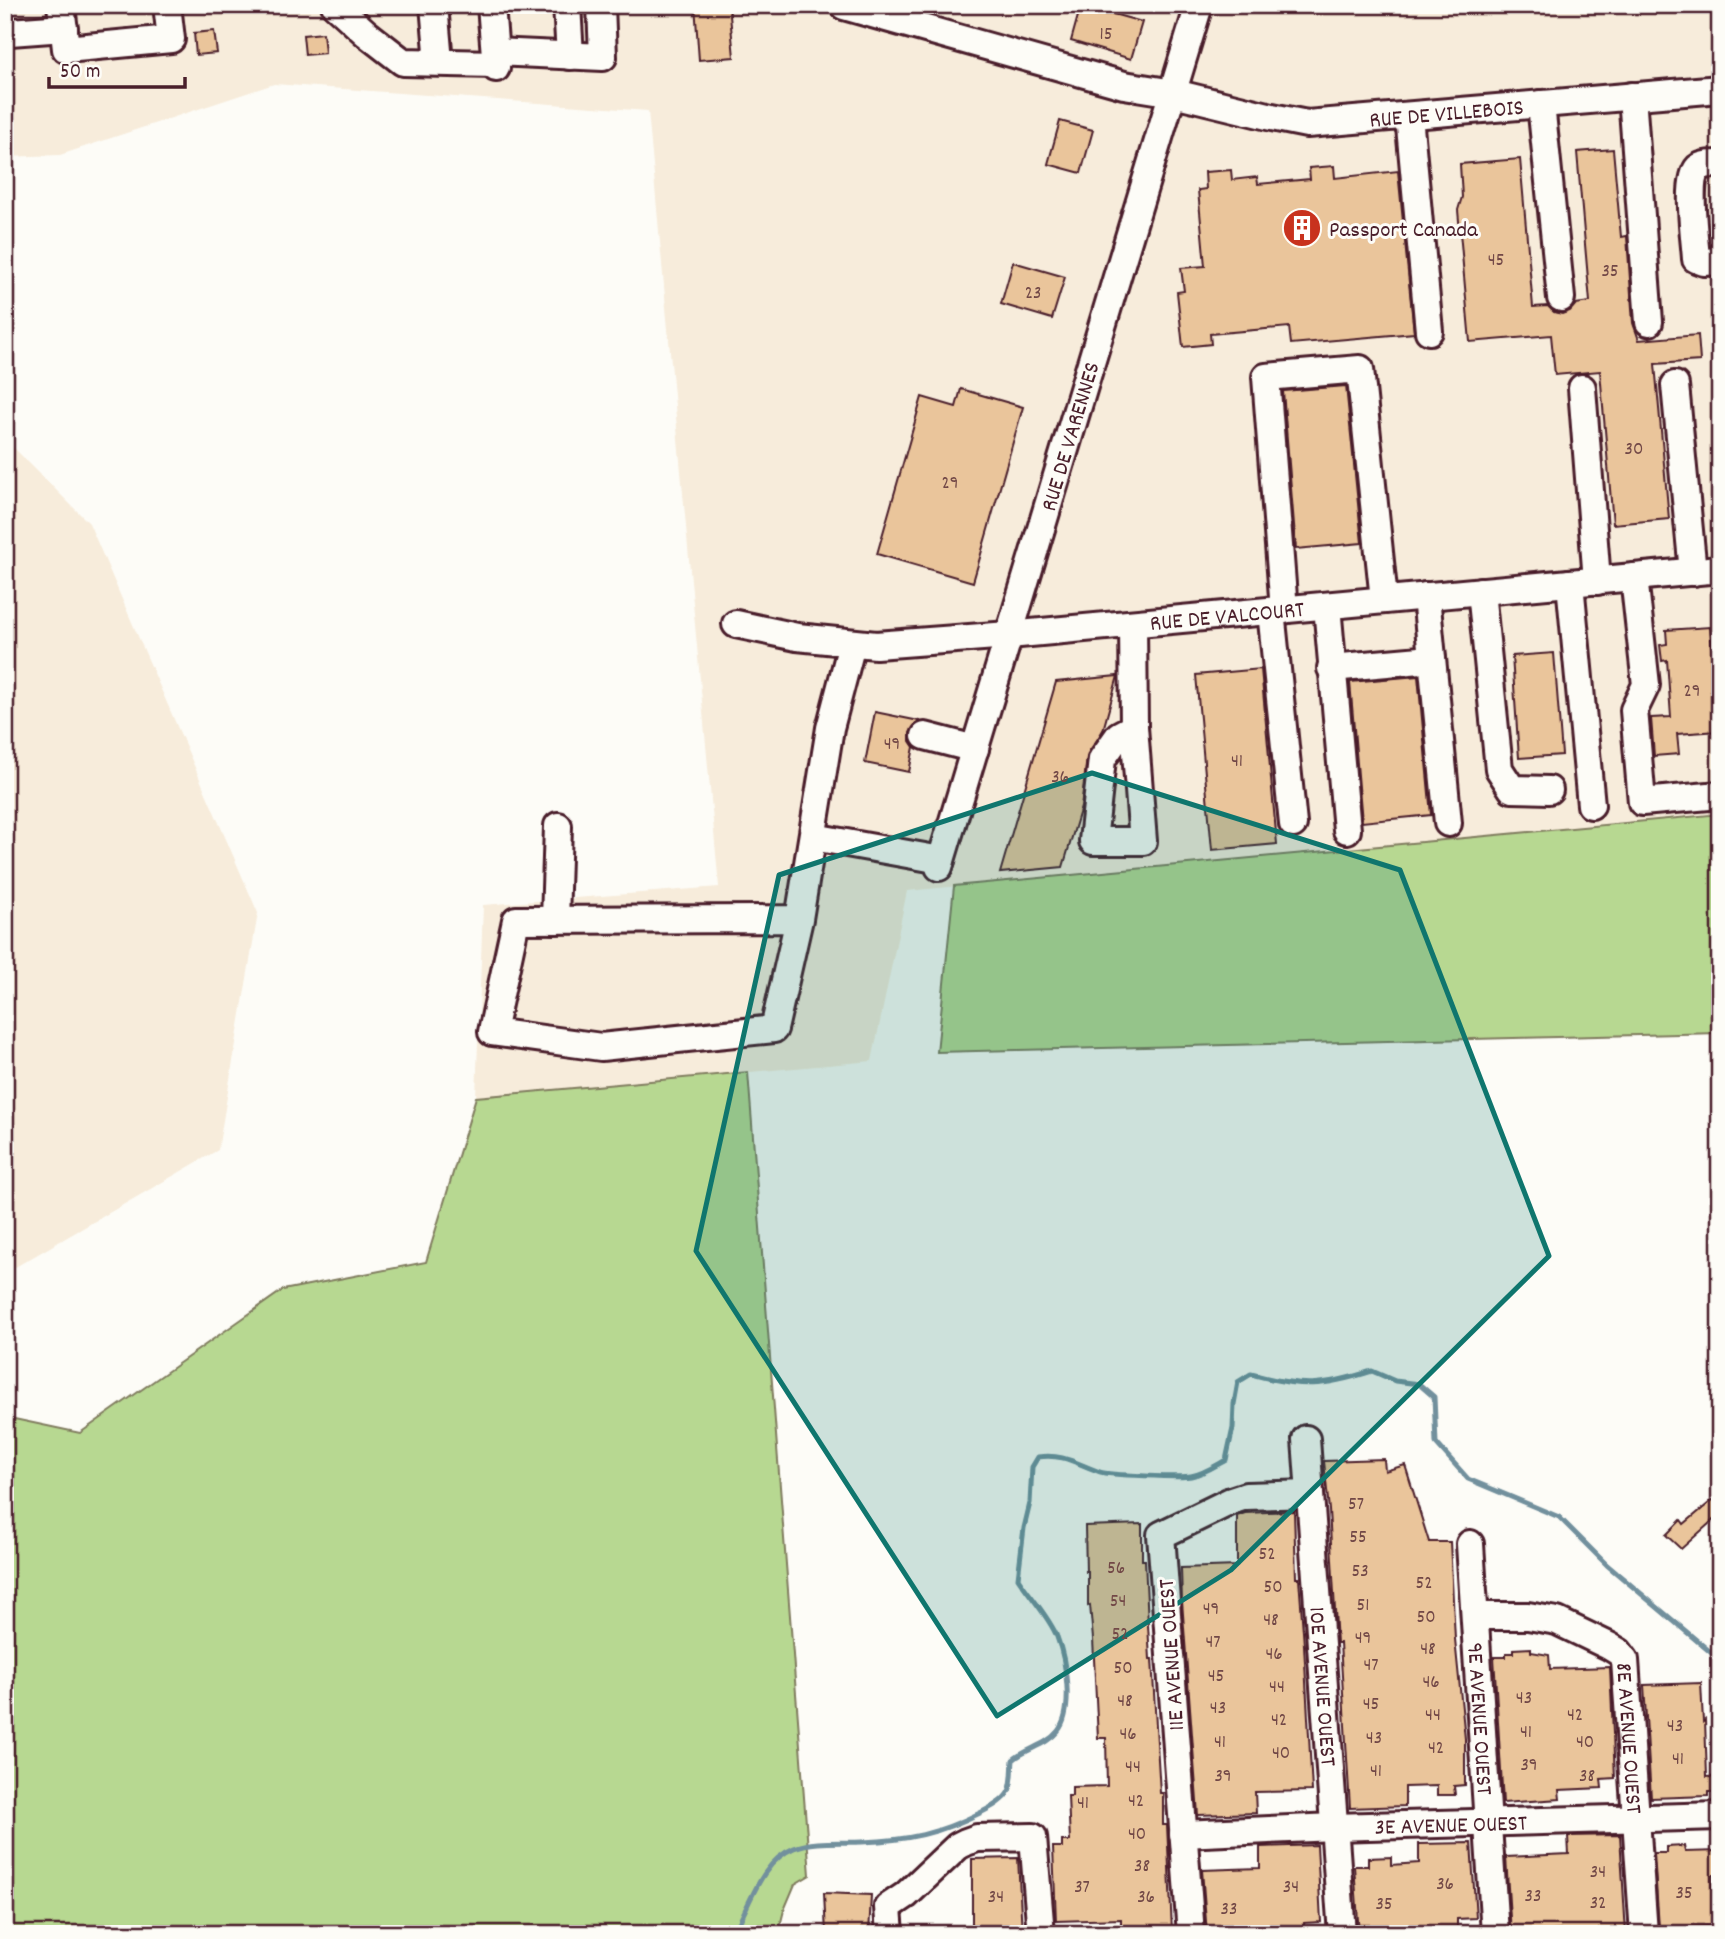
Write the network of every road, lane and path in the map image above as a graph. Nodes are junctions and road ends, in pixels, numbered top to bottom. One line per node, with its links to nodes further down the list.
1 (167, 5): 9 (street)
2 (335, 5): 12 (street)
3 (434, 5): 12 (street)
4 (491, 5): 13 (street)
5 (567, 5): 11 (street)
6 (601, 5): 11 (street)
7 (1199, 5): 15 (street, RUE DE VARENNES)
8 (844, 6): 15 (street, RUE DE VILLEBOIS)
9 (62, 17): 10 (street)
10 (10, 32)
11 (570, 56): 13 (street)
12 (439, 62): 13 (street)
13 (496, 65)
14 (1720, 89): 16 (street, RUE DE VILLEBOIS)
15 (1174, 93): 18 (street, RUE DE VILLEBOIS); 38 (street, RUE DE VARENNES)
16 (1632, 96): 17 (street, RUE DE VILLEBOIS); 22 (street)
17 (1541, 104): 18 (street, RUE DE VILLEBOIS); 21 (street)
18 (1409, 116): 23 (street)
19 (1720, 164): 20 (street)
20 (1720, 261)
21 (1560, 298)
22 (1649, 322)
23 (1429, 331)
24 (1675, 385): 27 (street)
25 (1582, 388): 29 (street)
26 (1720, 569): 27 (street, RUE DE VALCOURT)
27 (1693, 572): 28 (street, RUE DE VALCOURT)
28 (1634, 577): 29 (street, RUE DE VALCOURT); 46 (street)
29 (1597, 581): 30 (street, RUE DE VALCOURT)
30 (1570, 583): 31 (street, RUE DE VALCOURT); 47 (street)
31 (1481, 591): 32 (street, RUE DE VALCOURT); 45 (street)
32 (1426, 596): 33 (street, RUE DE VALCOURT); 40 (street)
33 (1384, 600): 34 (street, RUE DE VALCOURT); 35 (street)
34 (1327, 606): 35 (street, RUE DE VALCOURT); 41 (street)
35 (1278, 610): 37 (street, RUE DE VALCOURT); 49 (street)
36 (736, 624): 39 (street, RUE DE VALCOURT)
37 (1133, 624): 38 (street, RUE DE VALCOURT); 42 (street)
38 (1009, 635): 39 (street, RUE DE VALCOURT); 44 (street, RUE DE VARENNES)
39 (852, 644): 52 (street)
40 (1432, 659): 41 (street); 48 (street)
41 (1331, 668): 51 (street)
42 (1134, 727)
43 (925, 736): 44 (street)
44 (975, 748): 52 (street, RUE DE VARENNES)
45 (1549, 790)
46 (1720, 795)
47 (1591, 805)
48 (1448, 823)
49 (1293, 824)
50 (558, 826): 54 (street)
51 (1347, 830)
52 (813, 837): 53 (street)
53 (799, 919): 54 (street); 54 (street)
54 (555, 920)
55 (1306, 1439): 56 (street, 10E AVENUE OUEST)
56 (1310, 1494): 62 (street, 10E AVENUE OUEST); 63 (street, 11E AVENUE OUEST)
57 (1470, 1544): 58 (street, 9E AVENUE OUEST)
58 (1475, 1616): 60 (street, 8E AVENUE OUEST); 61 (street, 9E AVENUE OUEST)
59 (1720, 1816): 60 (street, 3E AVENUE OUEST)
60 (1636, 1819): 61 (street, 3E AVENUE OUEST); 69 (street, 8E AVENUE OUEST)
61 (1487, 1823): 62 (street, 3E AVENUE OUEST); 68 (street, 9E AVENUE OUEST)
62 (1334, 1827): 63 (street, 3E AVENUE OUEST); 67 (street, 10E AVENUE OUEST)
63 (1183, 1834): 66 (street, 11E AVENUE OUEST)
64 (890, 1934): 65 (street)
65 (1041, 1934)
66 (1191, 1934)
67 (1342, 1934)
68 (1494, 1934)
69 (1644, 1934)

